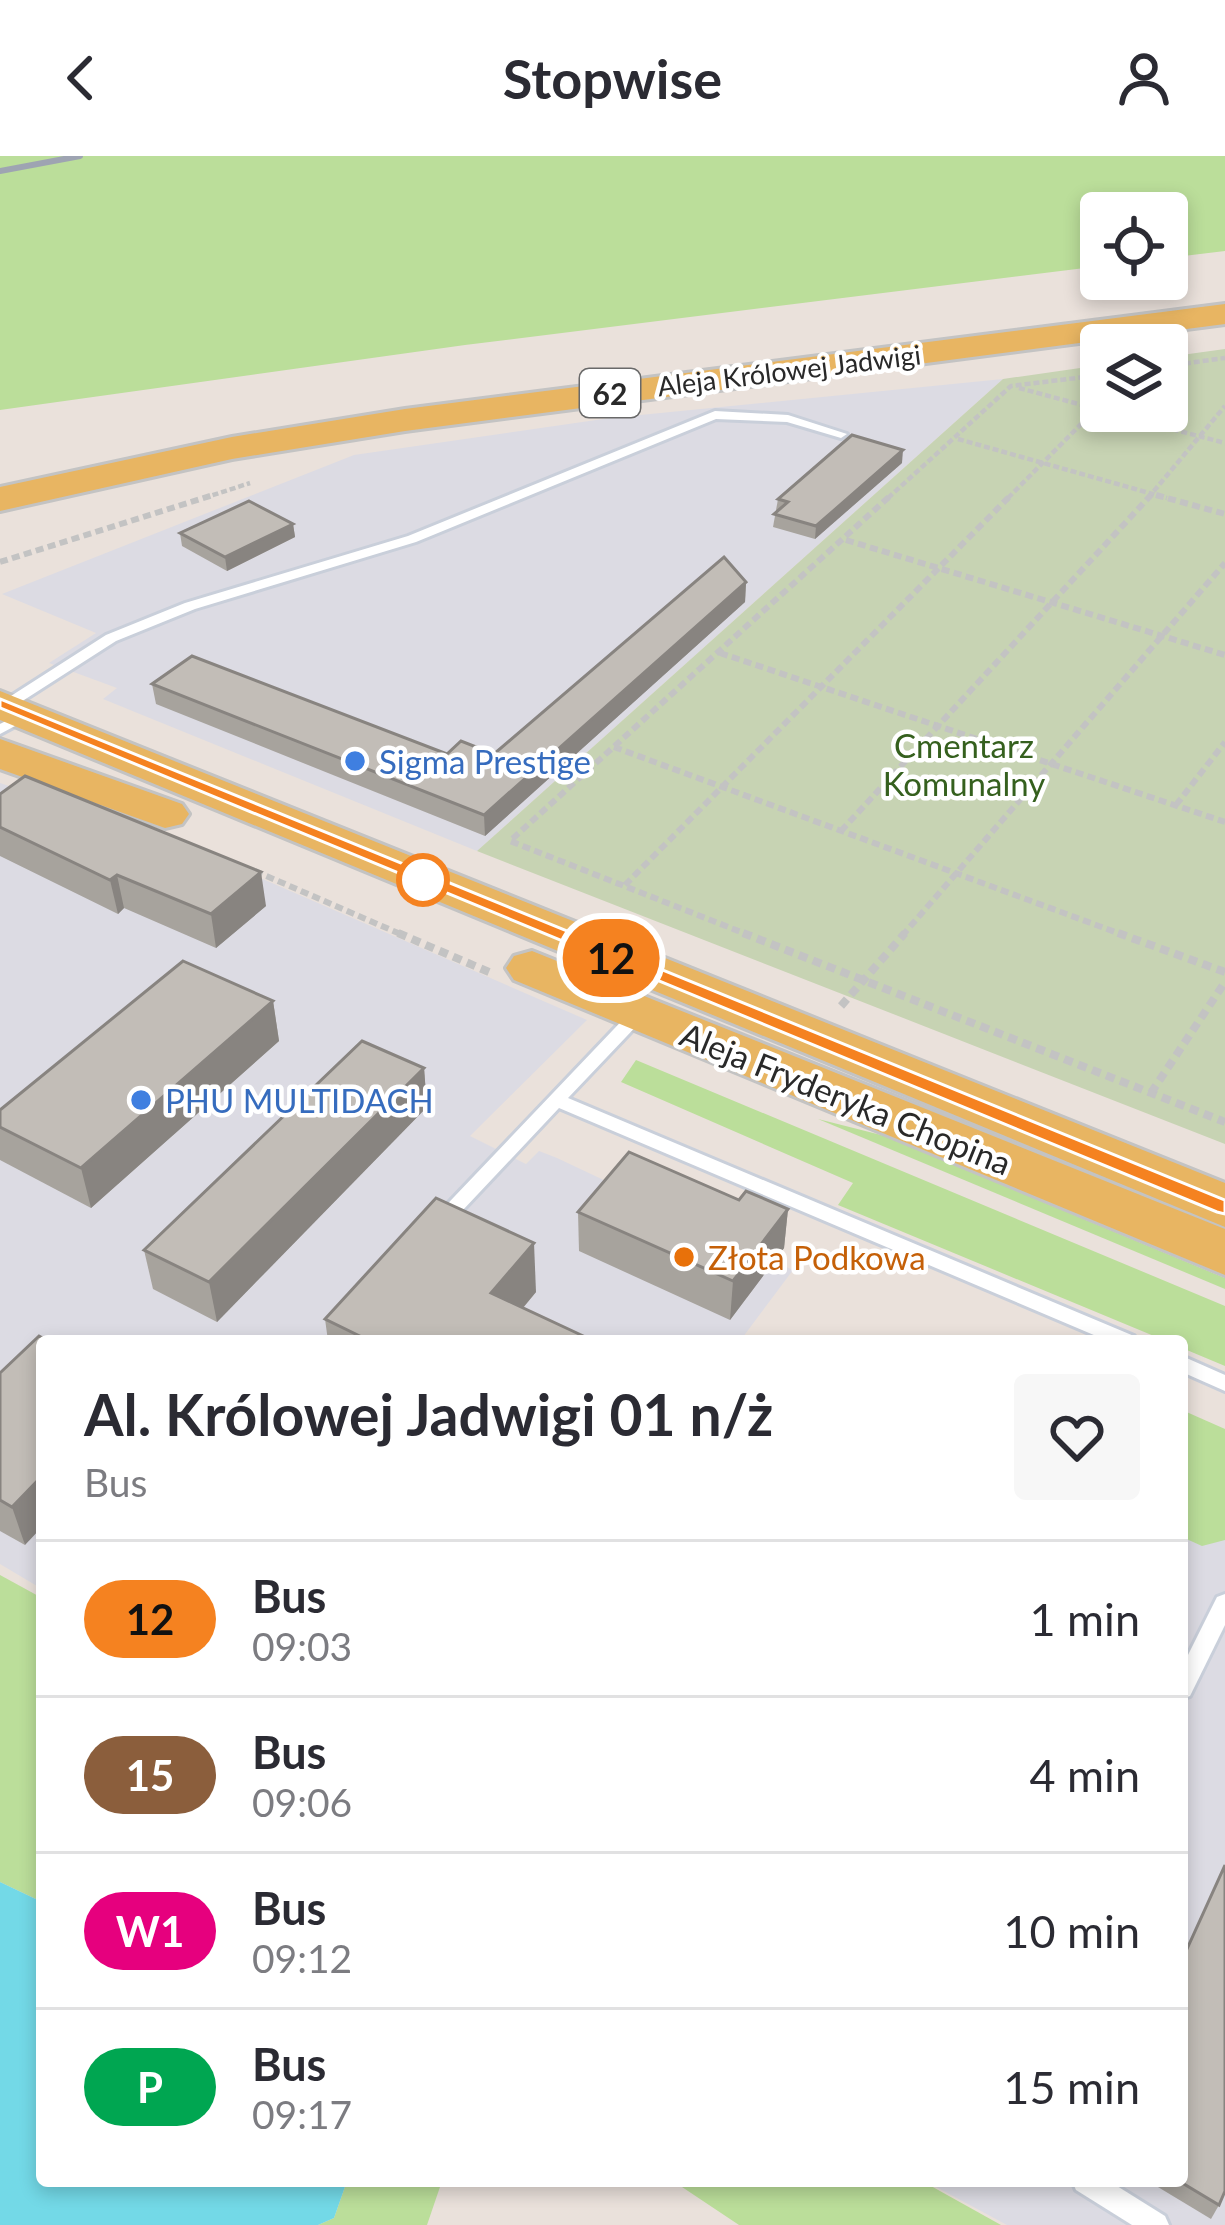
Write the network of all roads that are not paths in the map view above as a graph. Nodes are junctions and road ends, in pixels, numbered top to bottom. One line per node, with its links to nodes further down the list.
1 (1225, 291): 4 (main road, Aleja Królowej Jadwigi / 62)
2 (1225, 314): 5 (main road, Aleja Królowej Jadwigi / 62)
3 (841, 434): 6 (lane)
4 (0, 470)
5 (0, 500)
6 (6, 722): 7 (main road, Aleja Fryderyka Chopina); 9 (main road, Aleja Fryderyka Chopina)
7 (639, 1013): 8 (lane); 11 (main road, Aleja Fryderyka Chopina)
8 (558, 1101): 10 (lane); 12 (lane)
9 (1225, 1206)
10 (426, 1239)
11 (1225, 1253)
12 (1113, 1335)
13 (1188, 1367): 14 (lane)
14 (1225, 1382)
15 (1225, 1603): 16 (lane)
16 (1188, 1677)
17 (1095, 2187): 18 (lane)
18 (1156, 2225)

